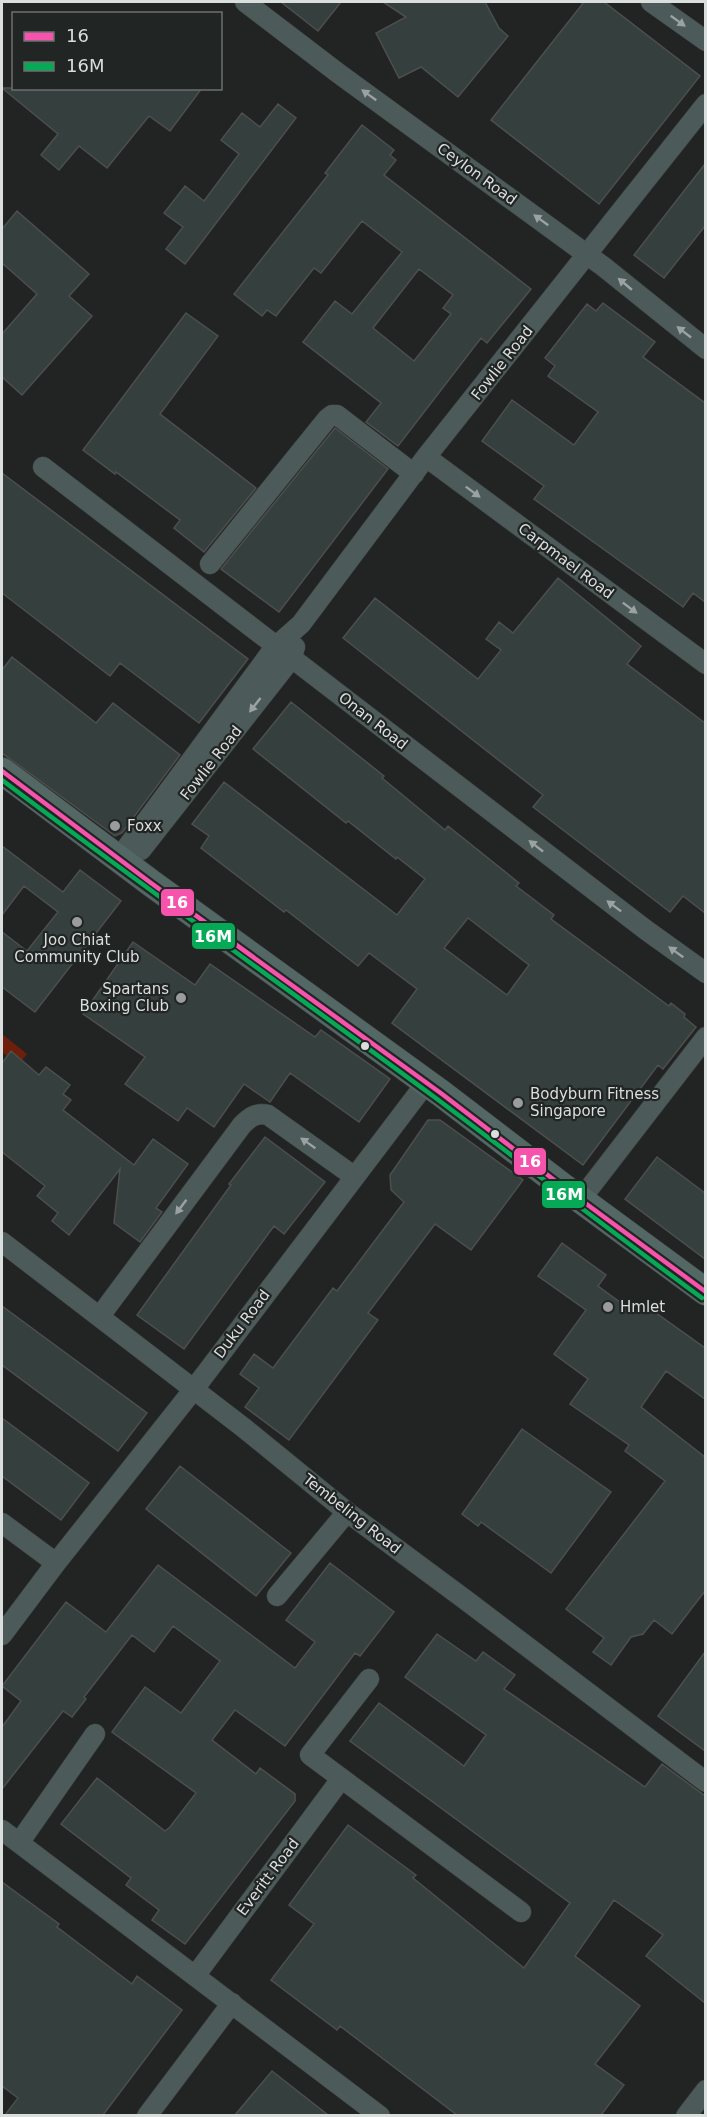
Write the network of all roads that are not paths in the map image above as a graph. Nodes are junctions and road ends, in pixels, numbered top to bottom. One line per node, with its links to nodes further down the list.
1 (245, 2): 5 (street, Ceylon Road, one-way to 1)
2 (651, 2): 3 (street, one-way to 3)
3 (705, 41)
4 (705, 104): 5 (street, Fowlie Road)
5 (588, 254): 6 (street, Ceylon Road, one-way to 5); 7 (street, Fowlie Road)
6 (705, 350)
7 (426, 457): 9 (street, Fowlie Road); 14 (street, Carpmael Road, one-way to 14)
8 (43, 467): 12 (street, Onan Road)
9 (414, 474): 10 (street); 11 (street, Fowlie Road)
10 (210, 564)
11 (301, 624): 12 (street, Fowlie Road); 13 (street, Fowlie Road)
12 (275, 647): 13 (street, Onan Road); 16 (street, Fowlie Road)
13 (291, 659): 16 (street, Fowlie Road, one-way to 16); 17 (street, Onan Road, one-way to 13)
14 (705, 664)
15 (2, 771): 16 (street)
16 (124, 862): 19 (street)
17 (705, 973)
18 (705, 1037): 21 (street)
19 (426, 1083): 20 (street, Duku Road); 21 (street)
20 (355, 1177): 24 (street, one-way to 24); 25 (street, Duku Road)
21 (581, 1199): 23 (street)
22 (2, 1242): 24 (street, Tembeling Road)
23 (705, 1292)
24 (100, 1316): 25 (street, Tembeling Road)
25 (194, 1389): 26 (street, Tembeling Road); 28 (street, Duku Road)
26 (347, 1512): 29 (street); 34 (street, Tembeling Road)
27 (2, 1523): 28 (street)
28 (56, 1563): 30 (street, Duku Road)
29 (277, 1596)
30 (2, 1635)
31 (369, 1679): 33 (street)
32 (95, 1734): 36 (street)
33 (341, 1779): 37 (street); 38 (street, Everitt Road)
34 (705, 1782)
35 (2, 1830): 36 (street)
36 (19, 1843): 38 (street)
37 (521, 1912)
38 (195, 1976): 39 (street)
39 (232, 2003): 41 (street); 42 (street)
40 (705, 2090): 43 (street)
41 (147, 2115)
42 (380, 2115)
43 (686, 2115)

